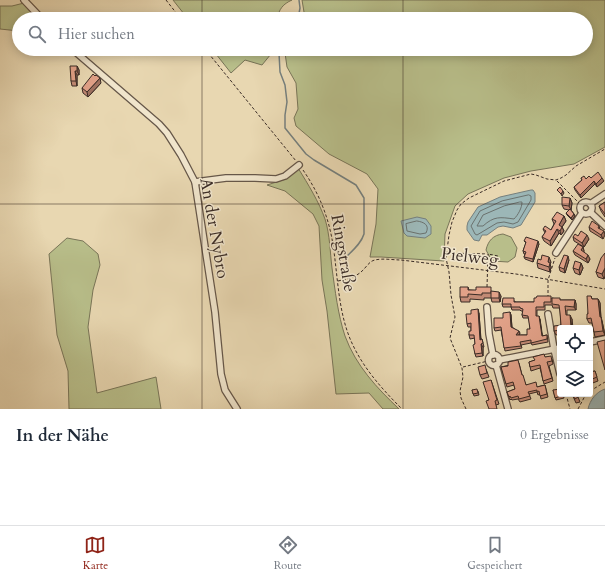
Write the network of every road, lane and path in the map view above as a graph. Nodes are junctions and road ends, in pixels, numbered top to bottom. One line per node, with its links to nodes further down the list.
1 (24, 0): 3 (street)
2 (166, 0): 4 (path)
3 (35, 12)
4 (175, 12)
5 (80, 56): 10 (street, An der Nybro)
6 (211, 56): 8 (path, Ringstraße)
7 (605, 149): 9 (path)
8 (299, 165): 10 (street); 24 (path, Ringstraße)
9 (556, 180): 13 (path); 18 (path)
10 (195, 182): 43 (street, An der Nybro)
11 (605, 194): 12 (street)
12 (590, 204): 13 (street); 14 (street)
13 (581, 205): 15 (street)
14 (590, 212): 15 (street); 16 (street)
15 (582, 213): 17 (street)
16 (605, 226)
17 (556, 253): 23 (path)
18 (447, 254): 19 (path); 21 (path)
19 (488, 254): 20 (path); 22 (path)
20 (498, 256)
21 (448, 266): 22 (path, Pielweg); 24 (path, Pielweg); 38 (path)
22 (487, 270): 23 (path, Pielweg); 26 (path)
23 (548, 280): 25 (path, Pielweg); 27 (path)
24 (338, 281): 44 (path, Ringstraße)
25 (605, 289)
26 (487, 291)
27 (548, 299)
28 (488, 307): 34 (street)
29 (548, 314): 33 (street)
30 (605, 339): 31 (street)
31 (593, 341)
32 (557, 348): 33 (street)
33 (554, 349): 36 (street); 37 (street)
34 (493, 355): 35 (street); 37 (street)
35 (488, 361): 37 (street); 38 (path)
36 (557, 362)
37 (498, 363): 46 (street)
38 (462, 368): 45 (path)
39 (605, 382): 40 (path)
40 (593, 389)
41 (567, 397): 47 (path)
42 (584, 397): 48 (path)
43 (237, 409)
44 (402, 409)
45 (466, 409)
46 (508, 409)
47 (570, 409)
48 (578, 409)

